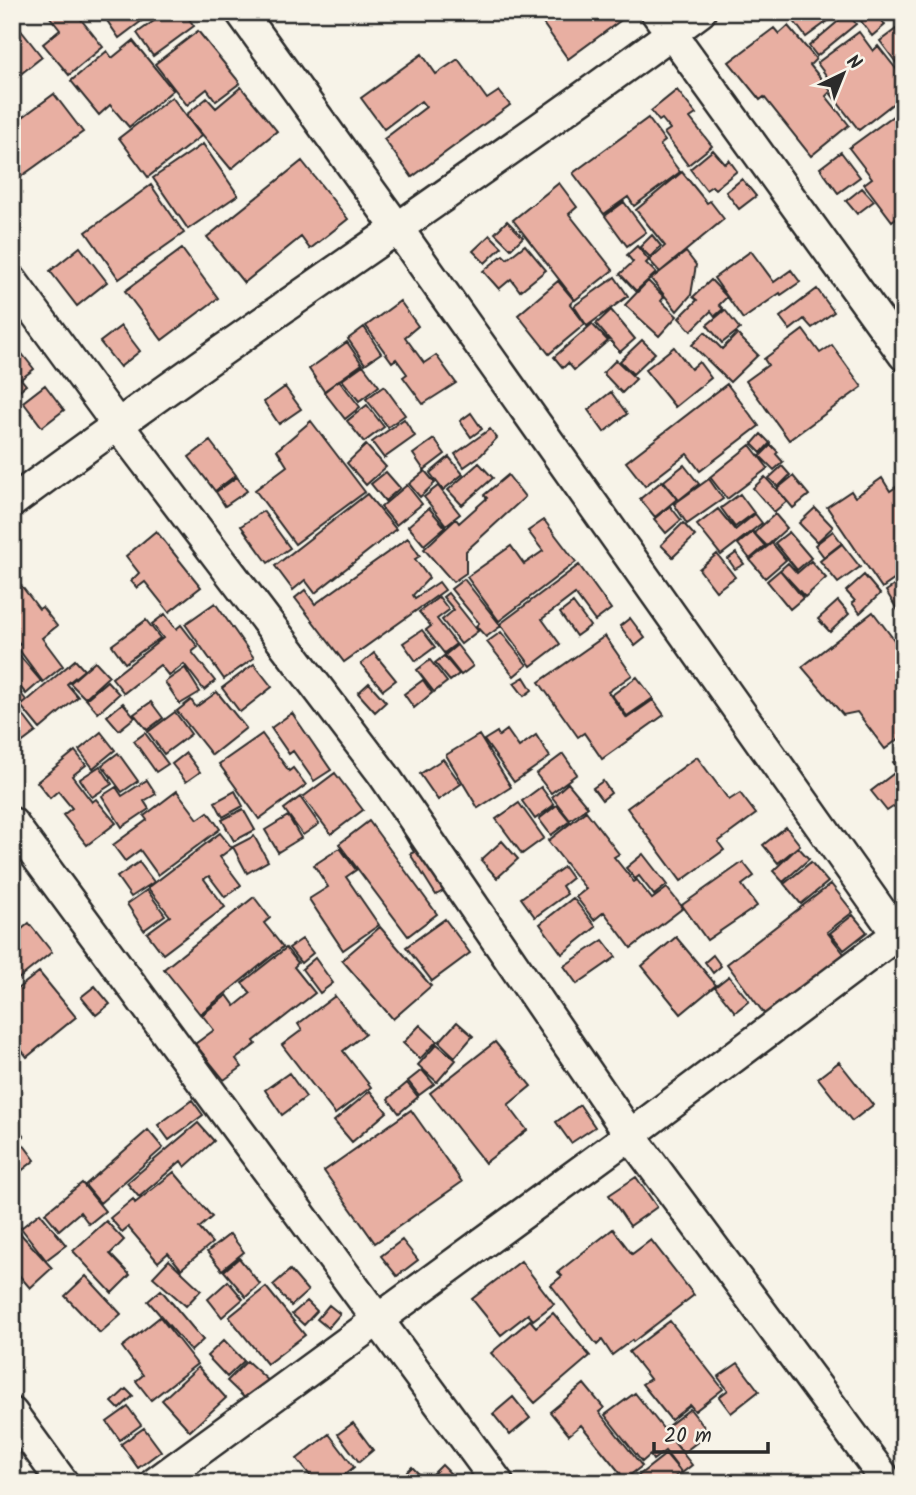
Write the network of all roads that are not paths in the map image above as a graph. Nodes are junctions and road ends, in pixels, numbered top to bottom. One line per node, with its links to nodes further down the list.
1 (242, 12): 4 (street)
2 (700, 12): 3 (street)
3 (664, 23): 4 (street); 6 (street)
4 (398, 229): 7 (street); 10 (street)
5 (12, 281): 7 (street)
6 (904, 355)
7 (117, 424): 8 (street); 11 (street)
8 (12, 502)
9 (12, 823): 12 (street)
10 (901, 936): 11 (street)
11 (630, 1135): 12 (street); 17 (street)
12 (379, 1318): 15 (street); 16 (street)
13 (12, 1413): 14 (street)
14 (63, 1483)
15 (156, 1483)
16 (498, 1483)
17 (888, 1483)

